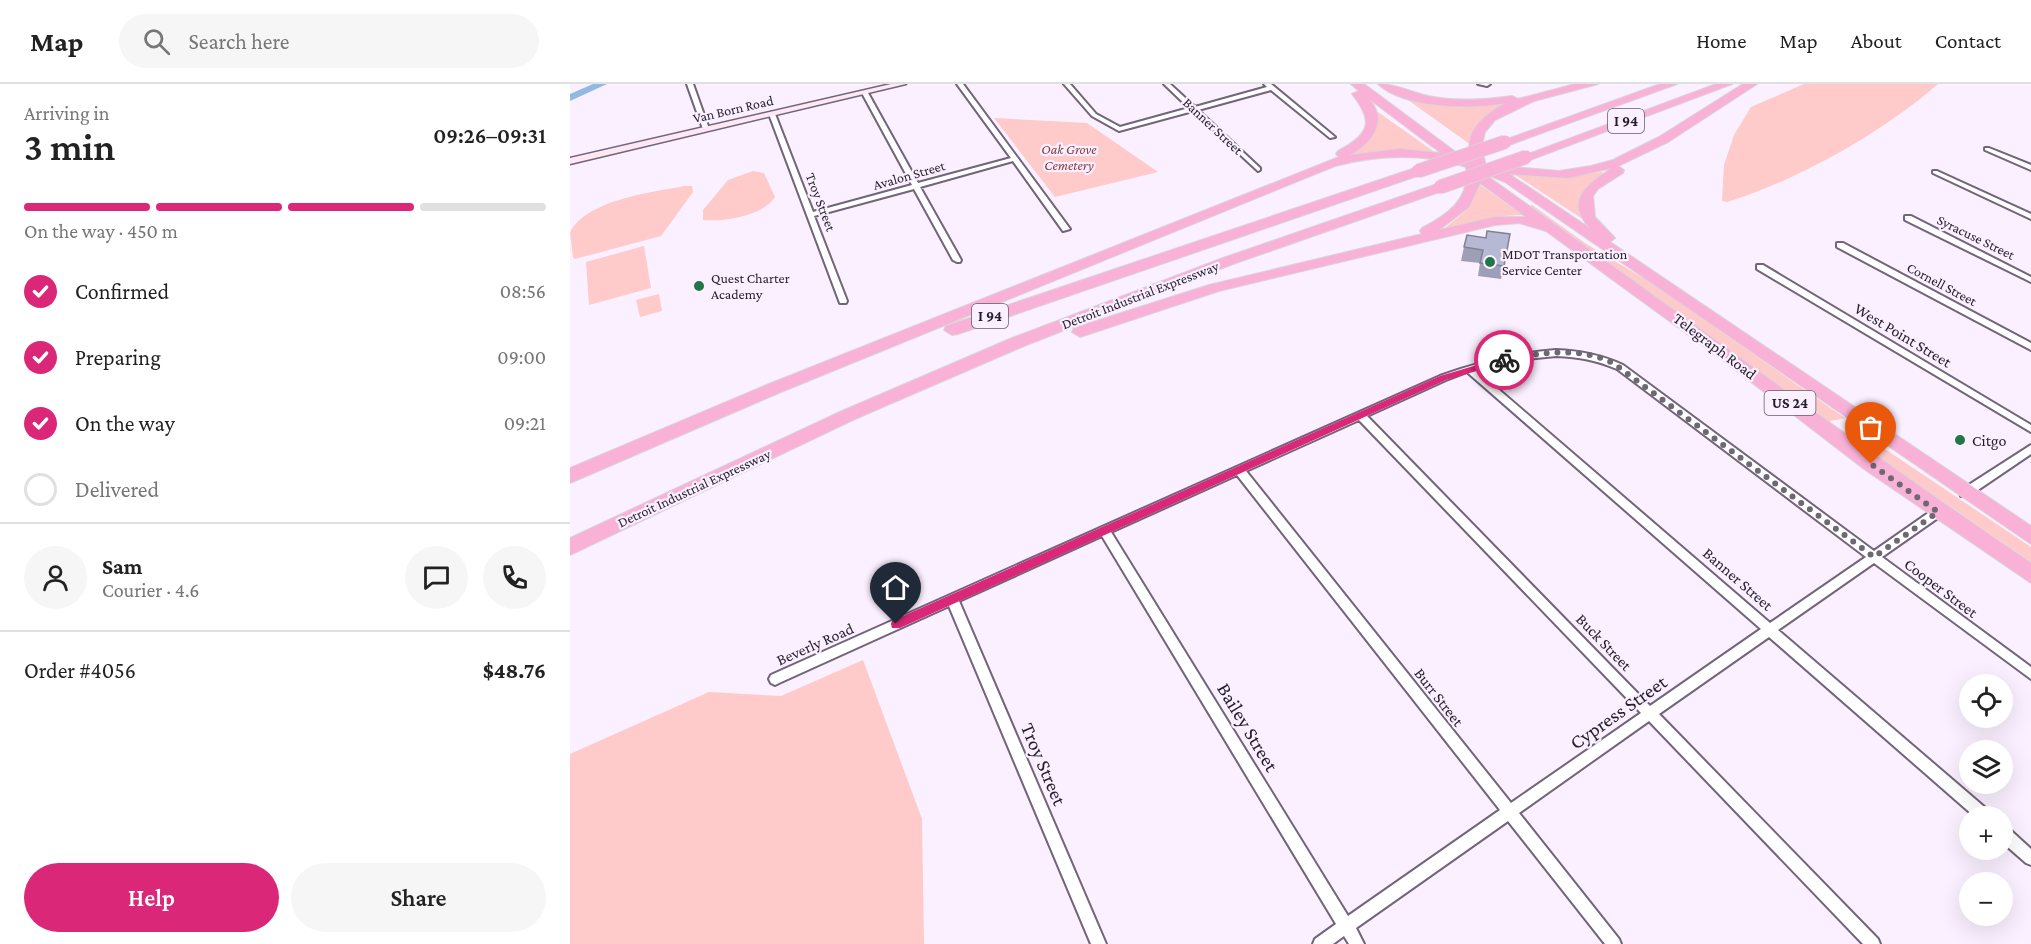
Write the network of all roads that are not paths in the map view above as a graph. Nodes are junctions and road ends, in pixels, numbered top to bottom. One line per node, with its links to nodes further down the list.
1 (690, 84): 21 (street)
2 (902, 84): 18 (main road, Van Born Road)
3 (960, 84): 25 (street)
4 (1067, 84): 19 (street)
5 (1167, 84): 19 (street, Banner Street)
6 (1347, 84): 31 (highway)
7 (1357, 84): 27 (highway)
8 (1376, 84): 27 (highway)
9 (1383, 84): 17 (highway)
10 (1480, 84): 11 (street)
11 (1486, 84)
12 (1592, 84): 17 (highway)
13 (1671, 84): 56 (highway, Detroit Industrial Expressway / I 94, bridge)
14 (1726, 84): 53 (highway, Detroit Industrial Expressway / I 94, bridge)
15 (1751, 84): 23 (highway)
16 (1270, 86): 19 (street); 22 (street)
17 (1568, 89): 27 (highway)
18 (866, 93): 20 (main road, Van Born Road); 32 (street)
19 (1195, 110): 29 (street, Banner Street)
20 (772, 114): 21 (main road, Van Born Road); 33 (street, Troy Street)
21 (706, 129): 26 (main road, Van Born Road)
22 (1332, 137)
23 (1654, 143): 27 (highway); 44 (highway)
24 (1987, 149): 28 (street)
25 (1014, 159): 32 (street, Avalon Street); 37 (street)
26 (570, 161)
27 (1475, 163): 31 (highway); 36 (highway, Telegraph Road / US 24); 39 (highway); 44 (highway, Telegraph Road / US 24)
28 (2031, 168)
29 (1258, 169)
30 (1935, 172): 34 (street)
31 (1288, 179): 54 (highway)
32 (915, 186): 33 (street, Avalon Street); 40 (street)
33 (810, 215): 43 (street, Troy Street)
34 (2031, 217)
35 (1908, 219): 42 (street, Syracuse Street)
36 (1551, 228): 39 (highway); 50 (highway, Telegraph Road / US 24)
37 (1066, 229)
38 (1840, 245): 45 (street, Cornell Street)
39 (1377, 248): 53 (highway)
40 (957, 260)
41 (1760, 267): 49 (street, West Point Street)
42 (2031, 280)
43 (843, 301)
44 (1727, 328): 57 (highway, Telegraph Road / US 24)
45 (2031, 347)
46 (1600, 357): 47 (street, Beverly Road); 62 (street, Cooper Street)
47 (1469, 369): 48 (street, Beverly Road); 66 (street, Banner Street)
48 (1360, 415): 52 (street, Beverly Road); 69 (street, Buck Street)
49 (2031, 429)
50 (1837, 438): 55 (highway, Telegraph Road / US 24); 60 (highway)
51 (2031, 449): 57 (street)
52 (1239, 470): 59 (street, Beverly Road); 71 (street, Burr Street)
53 (729, 471): 61 (highway, Detroit Industrial Expressway / I 94)
54 (570, 476)
55 (1888, 476): 58 (highway, Telegraph Road / US 24); 63 (highway)
56 (570, 484)
57 (1965, 493): 60 (highway, Telegraph Road / US 24)
58 (1938, 512): 62 (street, Cypress Street); 64 (highway, Telegraph Road / US 24)
59 (1104, 530): 65 (street, Beverly Road); 74 (street, Bailey Street)
60 (2031, 536)
61 (570, 547)
62 (1874, 557): 66 (street, Cypress Street); 67 (street, Cooper Street)
63 (2031, 564)
64 (2031, 574)
65 (952, 599): 68 (street, Beverly Road); 75 (street, Troy Street)
66 (1769, 630): 69 (street, Cypress Street); 70 (street, Banner Street)
67 (2031, 674)
68 (775, 679)
69 (1649, 714): 71 (street, Cypress Street); 79 (street, Buck Street)
70 (1972, 806)
71 (1509, 812): 74 (street, Cypress Street); 78 (street, Burr Street)
72 (2013, 842): 73 (street)
73 (2031, 858)
74 (1346, 926): 76 (street, Cypress Street); 77 (street, Bailey Street)
75 (1099, 944)
76 (1320, 944)
77 (1357, 944)
78 (1614, 944)
79 (1873, 944)

